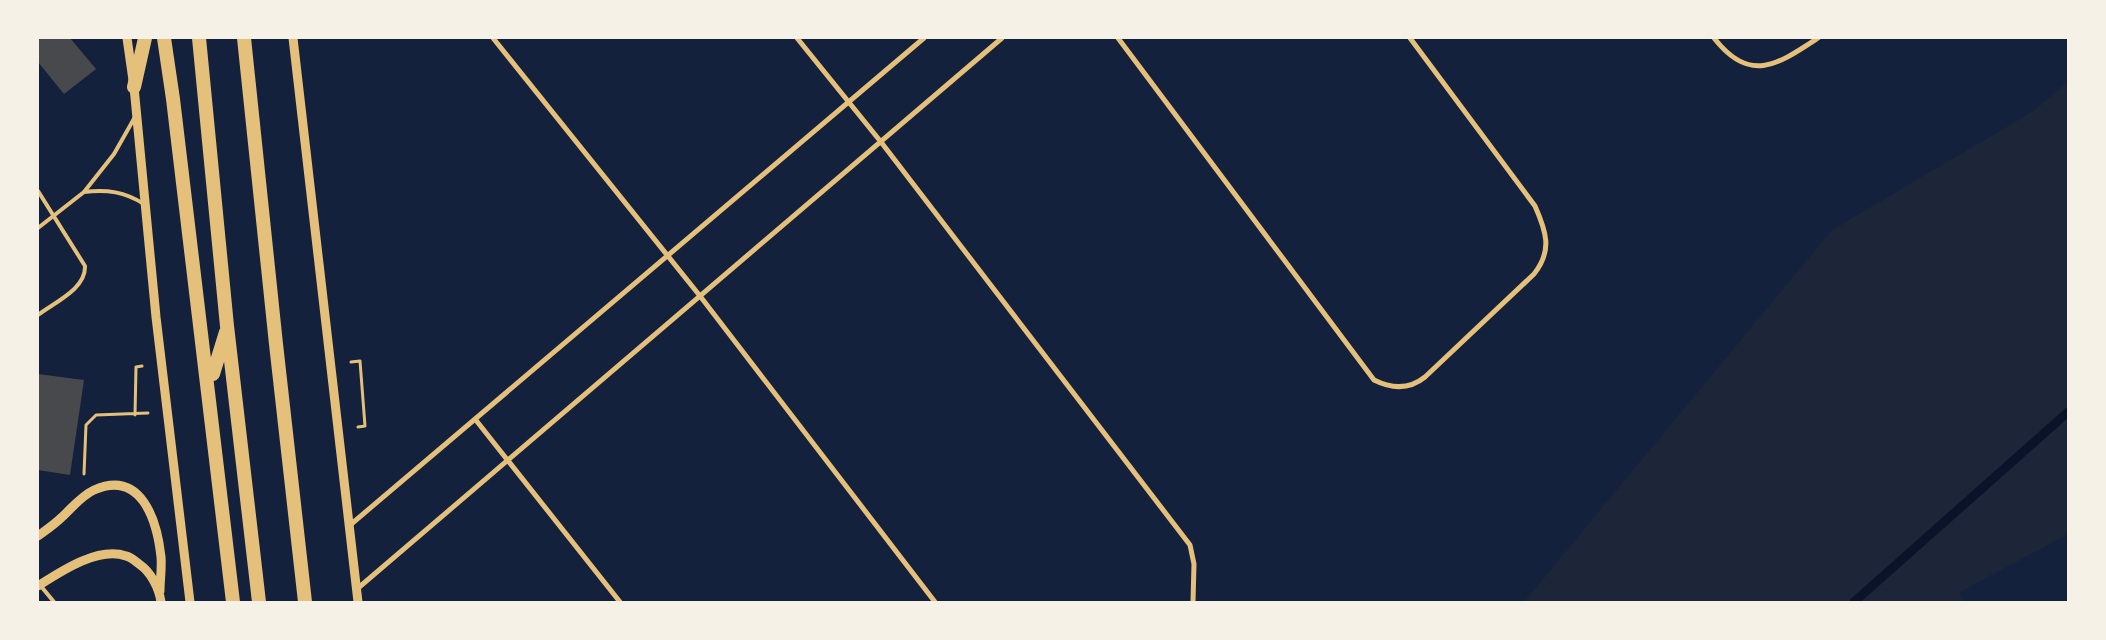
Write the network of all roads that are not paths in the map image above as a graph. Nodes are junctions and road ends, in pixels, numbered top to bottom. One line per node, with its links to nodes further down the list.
1 (127, 38): 15 (street)
2 (145, 38): 15 (highway)
3 (164, 38): 39 (highway)
4 (199, 38): 27 (highway)
5 (244, 38): 41 (highway)
6 (293, 38): 31 (street)
7 (493, 38): 24 (street)
8 (797, 38): 16 (street)
9 (924, 38): 16 (street)
10 (1002, 38): 18 (street)
11 (1118, 38): 12 (street)
12 (1410, 38)
13 (1714, 38): 14 (street)
14 (1818, 38)
15 (134, 87): 17 (street)
16 (848, 102): 18 (street); 24 (street)
17 (137, 113): 20 (lane); 21 (street)
18 (880, 142): 25 (street); 45 (street)
19 (38, 191): 22 (lane)
20 (84, 192): 21 (lane); 22 (lane)
21 (146, 205): 38 (street)
22 (54, 217): 23 (lane); 26 (lane)
23 (38, 228)
24 (667, 256): 25 (street); 29 (street)
25 (700, 296): 30 (street); 44 (street)
26 (38, 315)
27 (228, 326): 28 (highway); 40 (highway)
28 (213, 374)
29 (475, 419): 30 (street); 31 (street)
30 (508, 460): 34 (street); 43 (street)
31 (348, 526): 34 (street)
32 (38, 536): 35 (street)
33 (39, 586): 35 (street); 36 (lane)
34 (357, 590): 42 (street)
35 (160, 591): 37 (street)
36 (54, 602)
37 (161, 602)
38 (190, 602)
39 (233, 602)
40 (259, 602)
41 (305, 602)
42 (358, 602)
43 (620, 602)
44 (935, 602)
45 (1194, 602)

